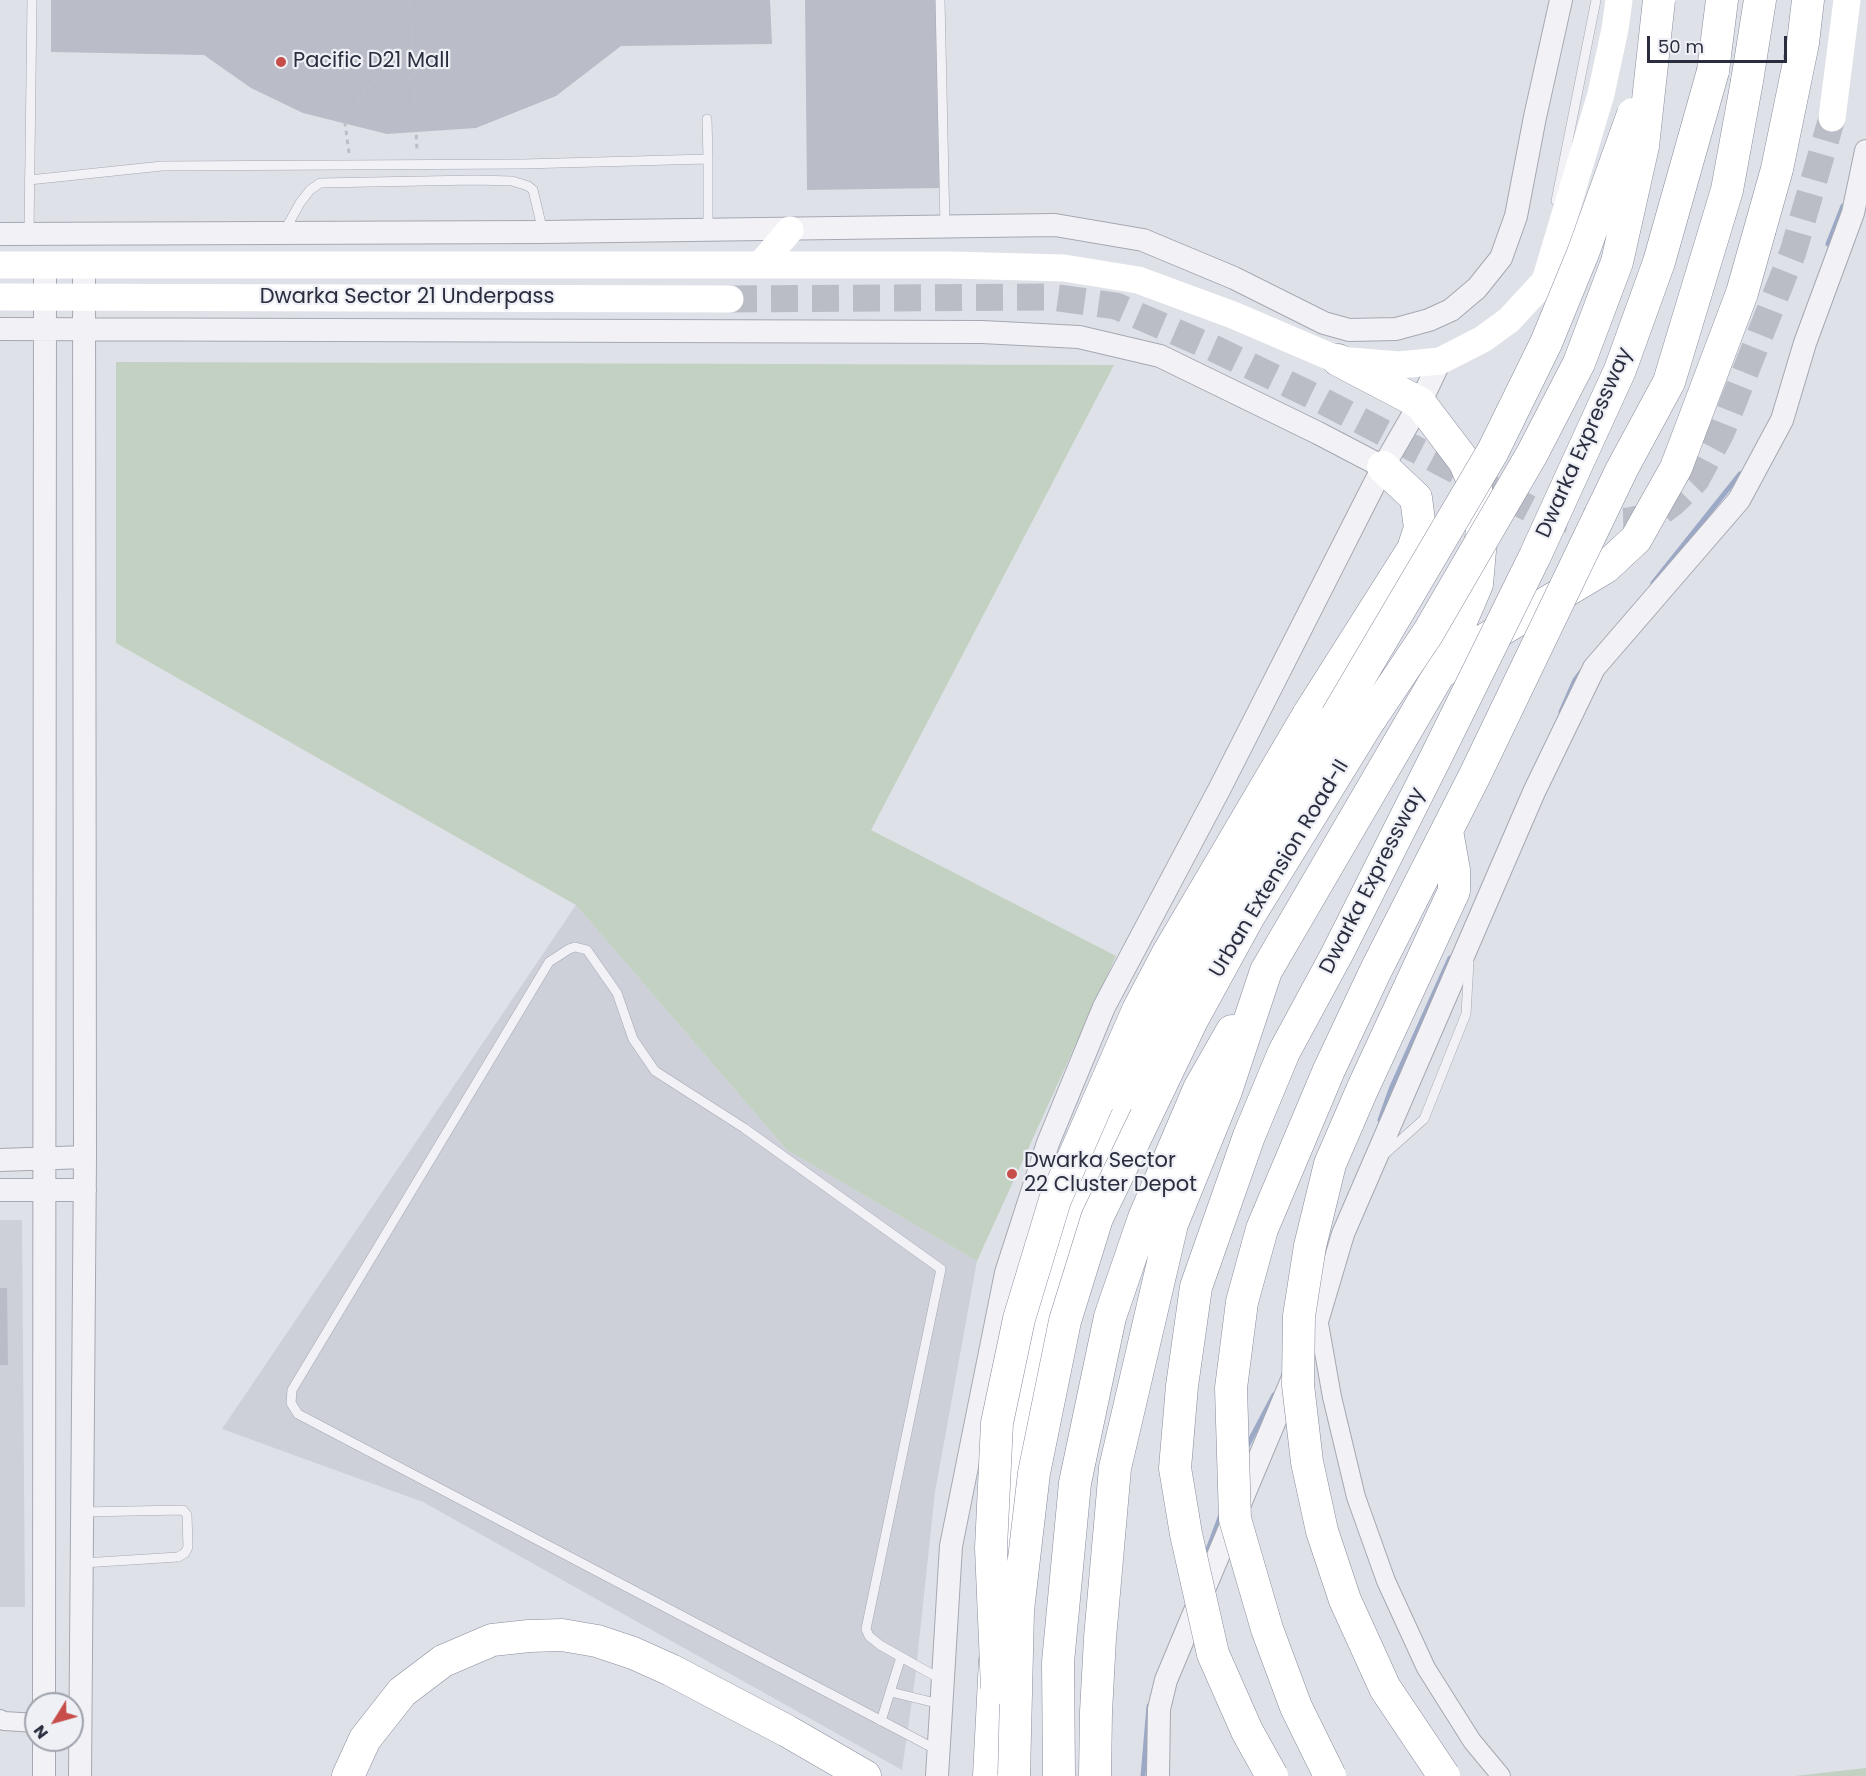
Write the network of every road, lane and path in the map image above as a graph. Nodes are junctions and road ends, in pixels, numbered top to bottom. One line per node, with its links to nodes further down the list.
1 (32, 0): 20 (lane)
2 (410, 0): 13 (path)
3 (940, 0): 21 (lane)
4 (1562, 0): 21 (street)
5 (1596, 0): 28 (lane)
6 (1619, 0): 28 (main road)
7 (1659, 0): 12 (highway, Urban Extension Road-II, bridge)
8 (1722, 0): 78 (highway, Dwarka Expressway, bridge)
9 (1760, 0): 47 (highway, Dwarka Expressway, bridge)
10 (1808, 0): 46 (highway)
11 (1847, 0): 14 (main road)
12 (1652, 59): 44 (highway, bridge); 45 (highway, Urban Extension Road-II, bridge)
13 (413, 77): 18 (path); 19 (path)
14 (1832, 118)
15 (707, 119): 17 (lane)
16 (1866, 151): 55 (street)
17 (708, 159): 19 (lane); 22 (lane)
18 (350, 164): 19 (lane); 20 (lane)
19 (418, 164)
20 (29, 180): 27 (lane)
21 (945, 228): 23 (street)
22 (708, 230): 23 (street); 25 (street)
23 (790, 230): 32 (main road)
24 (284, 232): 25 (street); 25 (lane); 27 (street)
25 (543, 232)
26 (0, 234): 27 (street)
27 (29, 234)
28 (1556, 240): 41 (main road)
29 (0, 265): 30 (main road)
30 (45, 265): 31 (main road); 34 (street)
31 (84, 265): 32 (main road); 35 (street)
32 (760, 265): 40 (main road)
33 (0, 297): 34 (main road, Dwarka Sector 21 Underpass)
34 (45, 297): 35 (main road, Dwarka Sector 21 Underpass); 39 (street)
35 (84, 298): 36 (main road, Dwarka Sector 21 Underpass); 37 (street)
36 (730, 299)
37 (84, 328): 39 (street); 43 (street); 49 (street)
38 (0, 329): 39 (street)
39 (45, 330): 50 (street)
40 (1338, 360): 41 (main road); 42 (highway)
41 (1440, 361): 42 (street)
42 (1420, 403): 43 (street); 45 (highway)
43 (1383, 467): 44 (highway); 59 (street)
44 (1426, 546): 45 (highway); 73 (highway, bridge); 74 (highway, bridge)
45 (1474, 564): 46 (highway); 74 (highway, Urban Extension Road-II, bridge)
46 (1439, 674): 48 (highway)
47 (1447, 831): 79 (highway, Dwarka Expressway, bridge); 80 (highway, bridge)
48 (1266, 971): 75 (highway, Urban Extension Road-II); 76 (highway)
49 (85, 1157): 50 (street); 53 (street)
50 (44, 1158): 51 (street); 52 (street)
51 (0, 1160)
52 (44, 1190): 53 (street); 54 (street); 60 (street)
53 (85, 1190): 56 (street)
54 (0, 1191)
55 (1318, 1318): 77 (street); 81 (street)
56 (82, 1512): 57 (street); 57 (lane)
57 (82, 1563): 69 (street)
58 (902, 1657): 59 (lane); 61 (lane); 64 (lane)
59 (942, 1680): 62 (street)
60 (44, 1692)
61 (891, 1692): 62 (lane); 64 (lane)
62 (940, 1704): 66 (street)
63 (0, 1719): 65 (street)
64 (881, 1721): 66 (lane)
65 (24, 1722)
66 (937, 1750): 72 (street)
67 (44, 1752): 68 (street)
68 (44, 1776)
69 (80, 1776)
70 (348, 1776): 71 (highway)
71 (866, 1776)
72 (937, 1776)
73 (989, 1776)
74 (1014, 1776)
75 (1059, 1776)
76 (1095, 1776)
77 (1158, 1776)
78 (1272, 1776)
79 (1330, 1776)
80 (1444, 1776)
81 (1501, 1776)

